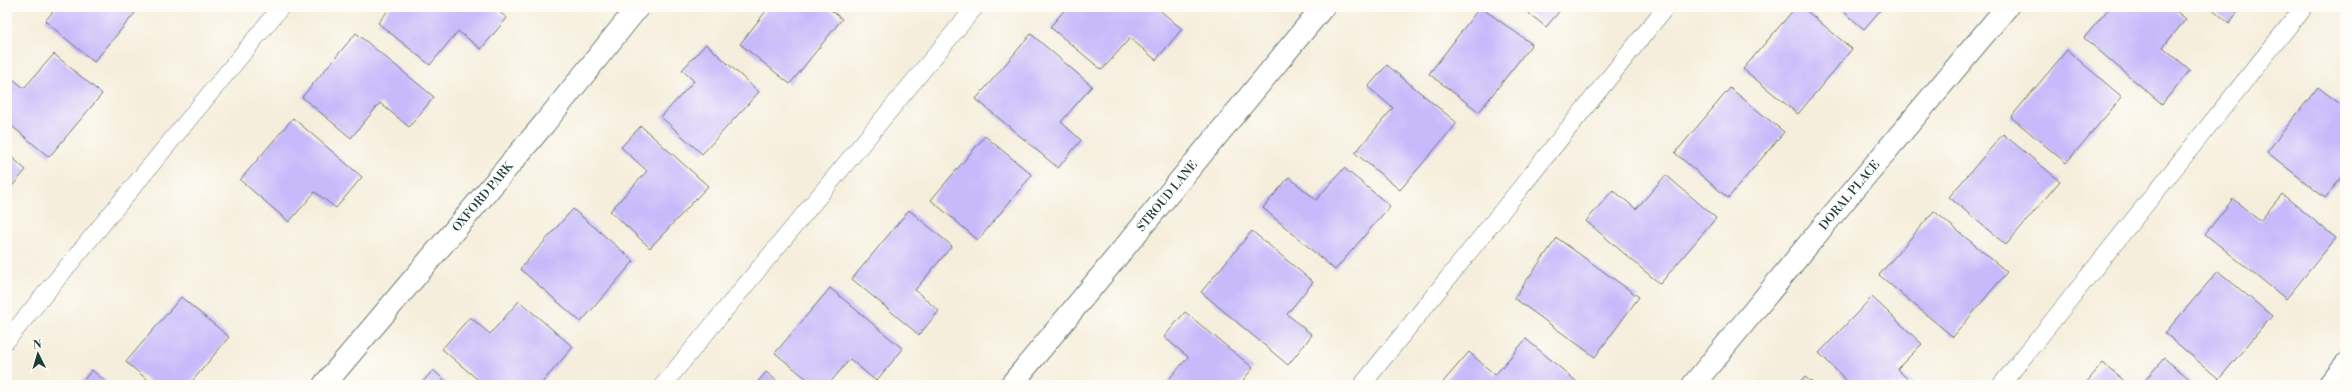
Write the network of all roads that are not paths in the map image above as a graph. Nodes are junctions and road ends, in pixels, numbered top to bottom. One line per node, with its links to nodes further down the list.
1 (281, 7): 8 (lane)
2 (638, 7): 10 (street, OXFORD PARK)
3 (975, 7): 11 (lane)
4 (1324, 7): 12 (street, STROUD LANE)
5 (1666, 7): 13 (lane)
6 (2007, 7): 14 (street, DORAL PLACE)
7 (2304, 7): 15 (lane)
8 (7, 340)
9 (2345, 365): 16 (street)
10 (324, 385)
11 (663, 385)
12 (1011, 385)
13 (1362, 385)
14 (1693, 385)
15 (2001, 385)
16 (2329, 385)

